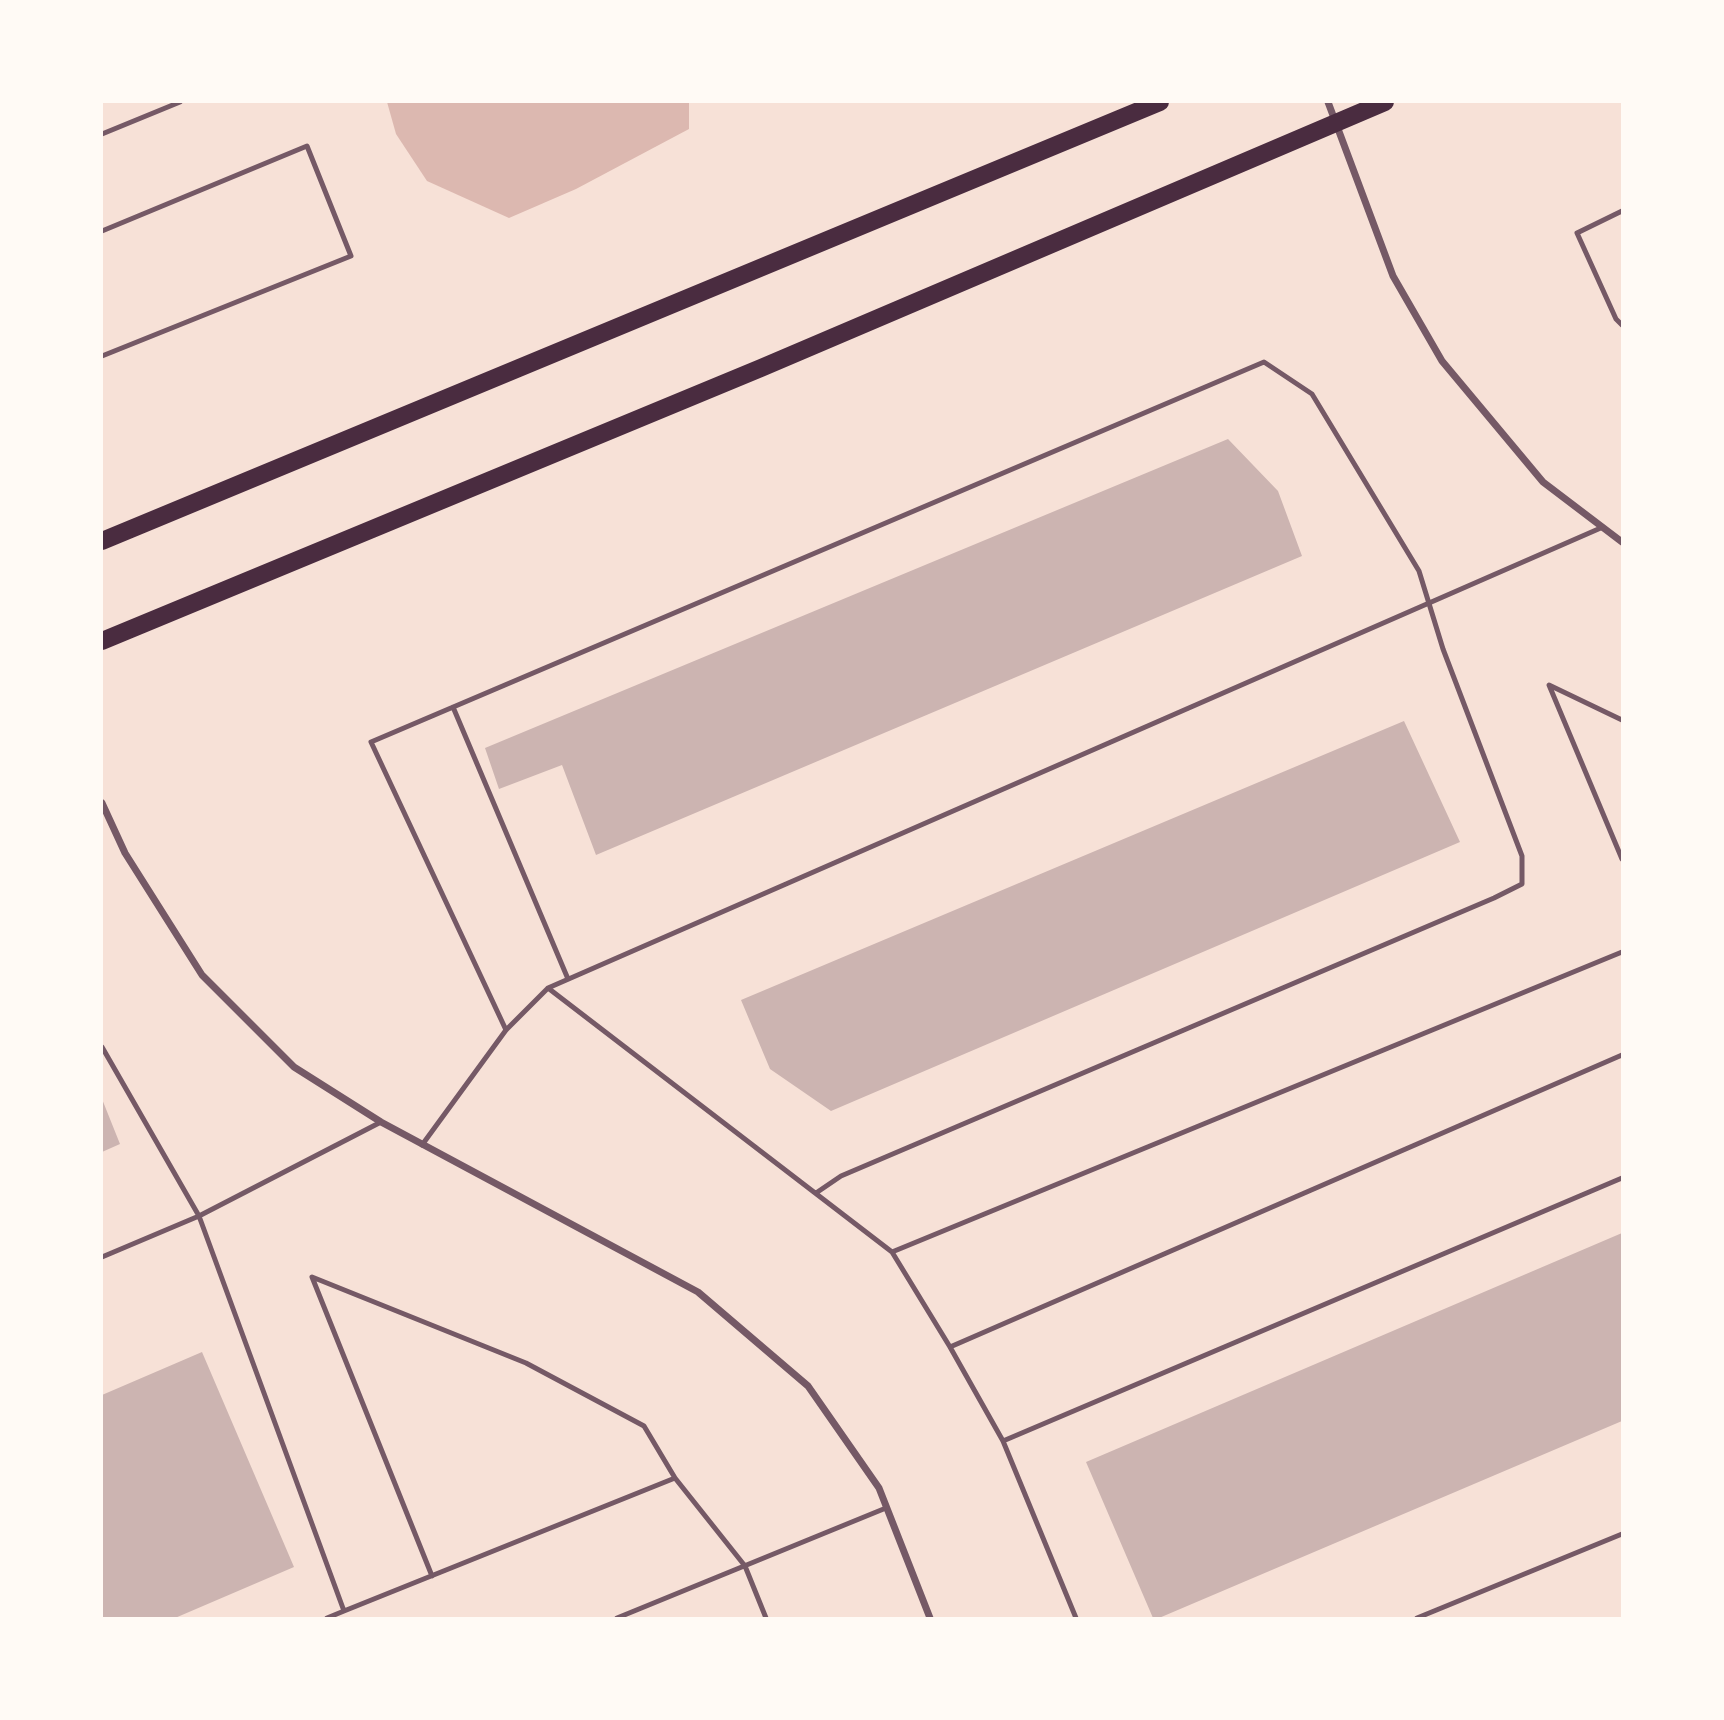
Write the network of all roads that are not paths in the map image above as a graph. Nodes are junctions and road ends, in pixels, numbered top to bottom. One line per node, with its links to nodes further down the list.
1 (180, 102): 6 (lane)
2 (1160, 102): 12 (main road)
3 (1328, 102): 5 (street)
4 (1385, 102): 5 (main road)
5 (1335, 122): 11 (street); 15 (main road)
6 (102, 134)
7 (1622, 211): 9 (lane)
8 (102, 231): 10 (lane)
9 (1622, 325)
10 (102, 356)
11 (1603, 527): 13 (street); 14 (lane)
12 (102, 541)
13 (1622, 542)
14 (1428, 603): 16 (lane); 21 (lane); 29 (lane)
15 (102, 641)
16 (453, 707): 21 (lane); 23 (lane)
17 (1622, 720): 19 (lane)
18 (102, 803): 26 (street)
19 (1622, 859)
20 (1622, 952): 31 (lane)
21 (568, 979): 22 (lane)
22 (548, 988): 23 (lane); 29 (lane)
23 (506, 1030): 27 (lane)
24 (102, 1047): 30 (lane)
25 (1622, 1055): 33 (lane)
26 (381, 1122): 27 (street); 30 (lane)
27 (422, 1144): 36 (street)
28 (1622, 1178): 34 (lane)
29 (816, 1193): 31 (lane)
30 (200, 1216): 32 (lane); 40 (lane)
31 (892, 1252): 33 (lane)
32 (102, 1257)
33 (950, 1346): 34 (lane)
34 (1003, 1441): 45 (lane)
35 (675, 1478): 38 (lane); 39 (lane); 39 (lane)
36 (886, 1508): 38 (lane); 44 (street)
37 (1622, 1534): 46 (lane)
38 (745, 1566): 42 (lane); 43 (lane)
39 (432, 1576): 40 (lane)
40 (344, 1611): 41 (lane)
41 (327, 1619)
42 (617, 1619)
43 (766, 1619)
44 (930, 1619)
45 (1076, 1619)
46 (1417, 1619)

